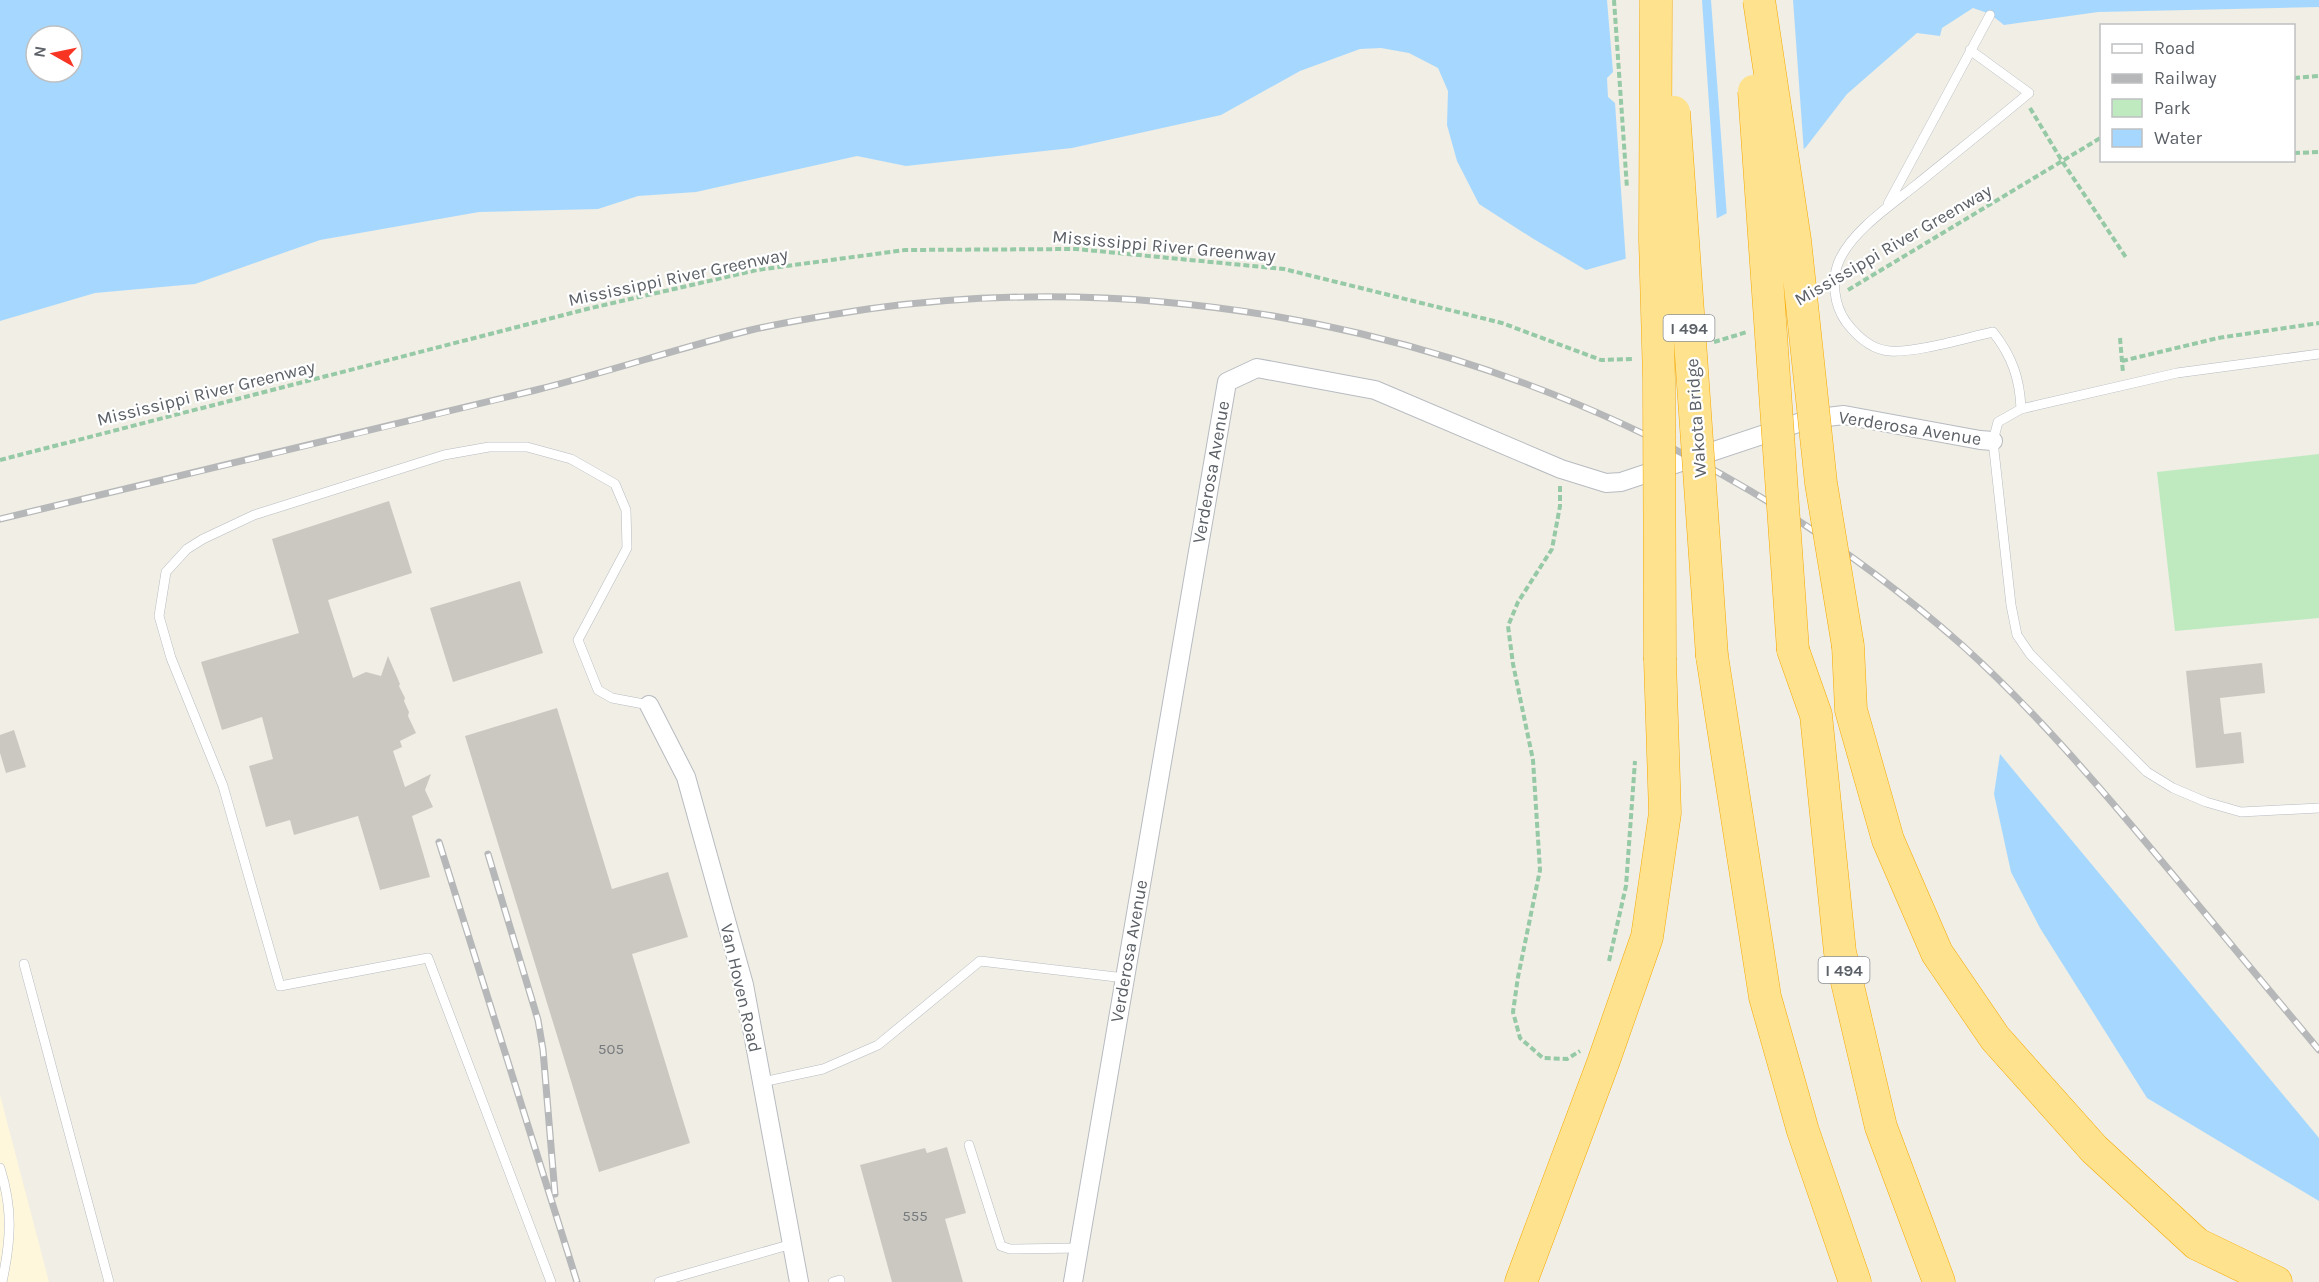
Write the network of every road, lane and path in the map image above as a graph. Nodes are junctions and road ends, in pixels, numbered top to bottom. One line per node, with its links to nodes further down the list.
1 (1656, 0): 47 (highway, bridge)
2 (1666, 0): 48 (highway, Wakota Bridge / I 494, bridge)
3 (1747, 0): 49 (highway, I 494, bridge)
4 (1759, 0): 50 (highway, bridge)
5 (1990, 15): 6 (lane)
6 (1970, 50): 9 (lane); 14 (lane)
7 (2319, 76): 8 (path)
8 (2295, 78)
9 (2023, 98): 13 (path); 14 (lane)
10 (2100, 138): 13 (path, Mississippi River Greenway)
11 (2319, 152): 12 (path)
12 (2295, 153)
13 (2062, 161): 15 (path); 16 (path, Mississippi River Greenway)
14 (1886, 209): 16 (lane)
15 (2127, 258)
16 (1836, 297): 23 (lane)
17 (2319, 323): 22 (path)
18 (1758, 328): 19 (path)
19 (1712, 342)
20 (2319, 354): 23 (lane)
21 (1645, 358): 25 (path, Mississippi River Greenway)
22 (2122, 361)
23 (2021, 409): 24 (lane)
24 (1993, 441): 26 (street, Verderosa Avenue); 29 (lane)
25 (0, 460)
26 (1560, 469): 32 (street, Verderosa Avenue); 33 (path)
27 (649, 705): 34 (street, Van Hoven Road); 41 (lane)
28 (1636, 751): 31 (path)
29 (2319, 808)
30 (24, 964): 40 (lane)
31 (1608, 965)
32 (1125, 978): 34 (lane); 38 (street, Verderosa Avenue)
33 (1582, 1049)
34 (762, 1082): 37 (street, Van Hoven Road)
35 (969, 1145): 38 (lane)
36 (0, 1168): 39 (lane)
37 (792, 1244): 42 (lane); 43 (street, Van Hoven Road)
38 (1079, 1248): 46 (street, Verderosa Avenue)
39 (2, 1282)
40 (110, 1282)
41 (551, 1282)
42 (659, 1282)
43 (799, 1282)
44 (833, 1282): 45 (lane)
45 (840, 1282)
46 (1073, 1282)
47 (1521, 1282)
48 (1855, 1282)
49 (1939, 1282)
50 (2277, 1282)

